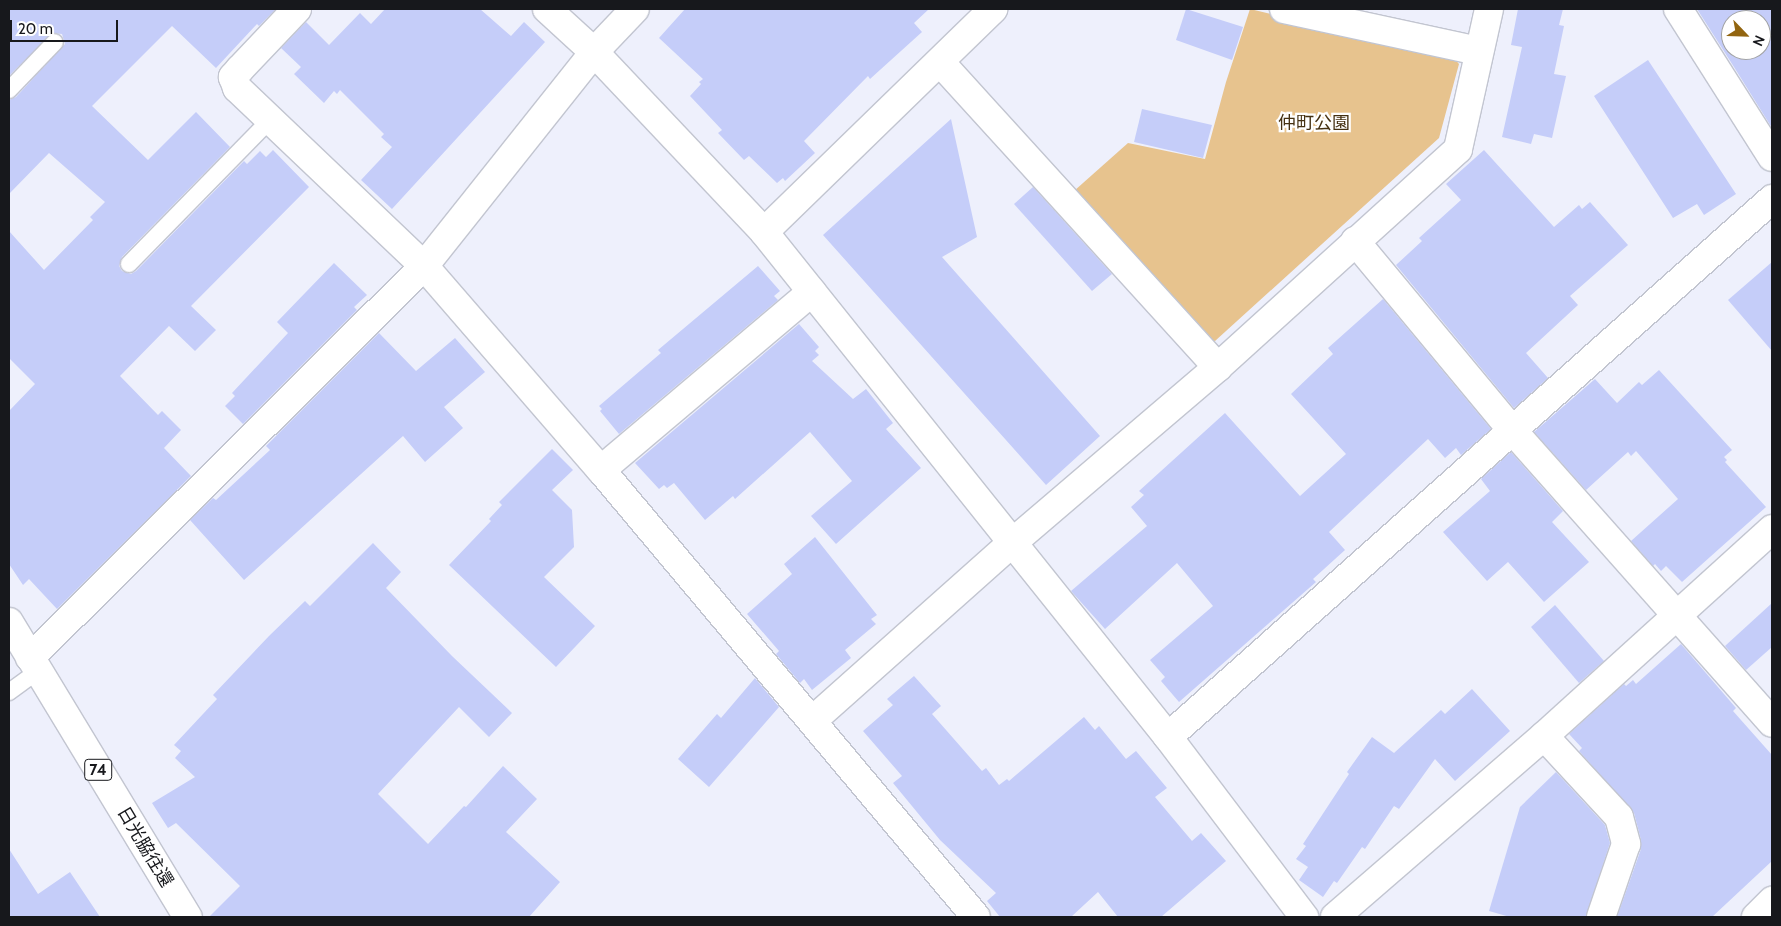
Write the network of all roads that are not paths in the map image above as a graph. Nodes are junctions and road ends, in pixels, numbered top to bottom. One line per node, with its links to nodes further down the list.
1 (297, 9): 13 (street)
2 (547, 9): 10 (street)
3 (635, 9): 10 (street)
4 (993, 9): 11 (street)
5 (1284, 9): 9 (street)
6 (1489, 9): 9 (street)
7 (1678, 9): 14 (street)
8 (56, 42): 12 (lane)
9 (1479, 51): 17 (street)
10 (594, 52): 16 (street); 19 (street)
11 (940, 62): 16 (street); 21 (street)
12 (9, 90)
13 (270, 120): 18 (lane); 19 (street)
14 (1772, 157)
15 (1772, 199): 22 (street)
16 (764, 232): 20 (street)
17 (1355, 241): 21 (street); 22 (street)
18 (129, 264)
19 (424, 266): 23 (street); 28 (street)
20 (812, 292): 23 (street); 25 (street)
21 (1218, 367): 25 (street)
22 (1513, 431): 26 (street); 33 (street)
23 (601, 470): 30 (street)
24 (1772, 530): 26 (street)
25 (1012, 543): 30 (street); 33 (street)
26 (1676, 615): 31 (street); 32 (street)
27 (9, 622): 28 (street, 日光脇往還 / 74)
28 (34, 665): 29 (lane); 35 (street, 日光脇往還 / 74)
29 (9, 692)
30 (812, 721): 36 (street)
31 (1772, 723)
32 (1544, 736): 38 (street); 39 (street)
33 (1168, 737): 37 (street)
34 (1772, 902): 40 (street)
35 (188, 917)
36 (976, 917)
37 (1304, 917)
38 (1335, 917)
39 (1601, 917)
40 (1756, 917)

